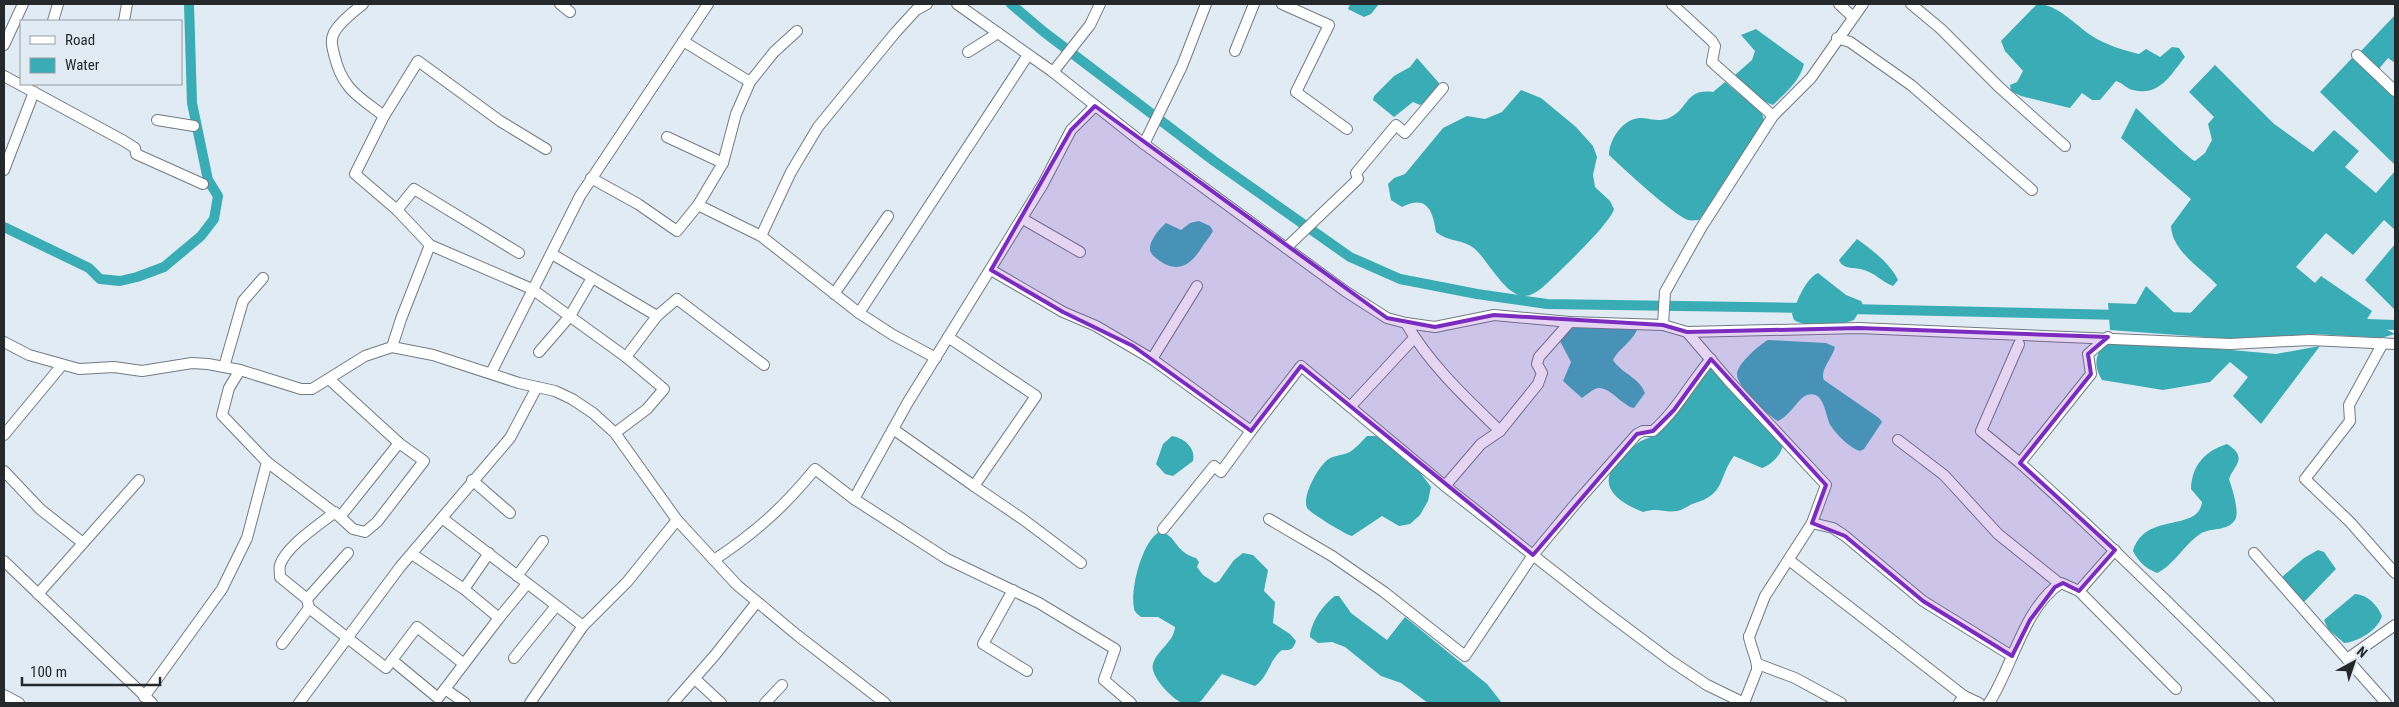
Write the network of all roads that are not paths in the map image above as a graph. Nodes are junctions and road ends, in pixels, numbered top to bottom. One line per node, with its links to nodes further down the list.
1 (23, 4): 25 (street)
2 (58, 4): 19 (street)
3 (127, 4): 20 (street)
4 (363, 4): 38 (street)
5 (560, 4): 17 (street)
6 (708, 4): 24 (street)
7 (927, 4): 56 (street)
8 (957, 4): 22 (street)
9 (1100, 4): 30 (street)
10 (1206, 4): 44 (street)
11 (1254, 4): 26 (street)
12 (1282, 4): 42 (street)
13 (1672, 4): 39 (street)
14 (1839, 4): 18 (street)
15 (1863, 4): 18 (street)
16 (1911, 4): 45 (street)
17 (570, 12)
18 (1853, 17): 23 (street)
19 (53, 20)
20 (124, 20)
21 (797, 31): 32 (street)
22 (998, 32): 27 (street); 28 (street)
23 (1837, 38): 39 (street); 51 (street)
24 (683, 41): 32 (street); 49 (street)
25 (4, 45)
26 (1235, 51)
27 (968, 52)
28 (1028, 55): 30 (street); 68 (street)
29 (2356, 55): 36 (street)
30 (1053, 72): 37 (street)
31 (4, 76): 33 (street)
32 (750, 82): 47 (street)
33 (20, 83)
34 (32, 88): 48 (street); 50 (street)
35 (1443, 88): 57 (street)
36 (2395, 91)
37 (1095, 106): 44 (street); 55 (street)
38 (384, 116): 46 (street); 53 (street)
39 (1773, 116): 71 (street)
40 (158, 120): 41 (street)
41 (194, 126)
42 (1347, 129)
43 (667, 137): 47 (street)
44 (1146, 140): 57 (street)
45 (2065, 146)
46 (546, 149)
47 (723, 163): 52 (street)
48 (4, 170)
49 (591, 178): 52 (street); 61 (street)
50 (203, 184)
51 (2032, 190)
52 (698, 205): 56 (street)
53 (397, 210): 58 (street); 60 (street)
54 (888, 216): 67 (street)
55 (1023, 218): 59 (street); 62 (street)
56 (762, 236): 67 (street)
57 (1290, 244): 73 (street)
58 (430, 245): 66 (street); 82 (street)
59 (1080, 252)
60 (519, 253)
61 (552, 254): 64 (street); 66 (street)
62 (991, 270): 75 (street); 86 (street)
63 (263, 278): 90 (street)
64 (592, 278): 69 (street); 70 (street)
65 (1197, 286): 86 (street)
66 (532, 289): 69 (street); 92 (street)
67 (834, 294): 68 (street)
68 (859, 313): 85 (street)
69 (570, 316): 83 (street); 84 (street)
70 (657, 316): 84 (street); 89 (street)
71 (1664, 321): 72 (street); 74 (street)
72 (1570, 322): 73 (street); 98 (street)
73 (1406, 324): 77 (street)
74 (1687, 332): 76 (street); 87 (street)
75 (948, 337): 85 (street); 108 (street)
76 (2108, 337): 79 (street); 104 (street)
77 (1414, 338): 95 (street); 98 (street)
78 (4, 342): 88 (street)
79 (2383, 343): 81 (street); 130 (street)
80 (2019, 344): 104 (street)
81 (2395, 344)
82 (392, 347): 92 (street); 93 (street)
83 (539, 352)
84 (626, 356): 99 (street)
85 (936, 358): 96 (street)
86 (1152, 359): 97 (street)
87 (1711, 359): 116 (street); 125 (street)
88 (62, 365): 90 (street); 100 (street)
89 (764, 366)
90 (224, 367): 91 (street)
91 (240, 370): 93 (street); 103 (street)
92 (490, 373): 94 (street)
93 (329, 379): 102 (street)
94 (537, 388): 99 (street); 107 (street)
95 (1351, 406): 97 (street); 109 (street)
96 (893, 429): 108 (street); 110 (street)
97 (1251, 431): 117 (street)
98 (1500, 431): 109 (street)
99 (614, 433): 114 (street)
100 (4, 434)
101 (1898, 440): 133 (street)
102 (399, 443): 112 (street); 112 (street)
103 (267, 462): 112 (street); 158 (street)
104 (2020, 463): 120 (street)
105 (4, 471): 119 (street)
106 (139, 480): 119 (street)
107 (472, 480): 111 (street); 113 (street)
108 (974, 486): 129 (street)
109 (1444, 486): 125 (street)
110 (854, 499): 126 (street); 135 (street)
111 (510, 513)
112 (337, 515): 139 (street)
113 (442, 518): 123 (street); 124 (street)
114 (677, 520): 126 (street); 143 (street)
115 (1269, 520): 125 (street)
116 (1812, 522): 127 (street); 146 (street)
117 (1163, 529)
118 (543, 541): 131 (street)
119 (83, 543): 137 (street)
120 (2115, 550): 136 (street); 173 (street)
121 (2254, 552): 148 (street)
122 (348, 553): 139 (street)
123 (489, 553): 131 (street); 134 (street)
124 (412, 554): 134 (street); 144 (street)
125 (1534, 555): 170 (street)
126 (714, 560): 138 (street)
127 (1789, 560): 151 (street); 159 (street)
128 (4, 561): 137 (street)
129 (1081, 563)
130 (2395, 573)
131 (517, 576): 132 (street)
132 (527, 584): 140 (street); 141 (street)
133 (2060, 584): 136 (street); 146 (street)
134 (464, 589): 141 (street)
135 (1013, 590): 152 (street); 169 (street)
136 (2078, 591): 156 (street)
137 (38, 594): 158 (street)
138 (757, 602): 153 (street); 168 (street)
139 (308, 604): 144 (street); 145 (street)
140 (556, 606): 143 (street); 147 (street)
141 (499, 618): 150 (street)
142 (2395, 625): 148 (street)
143 (583, 626): 164 (street)
144 (346, 639): 149 (street); 162 (street)
145 (282, 644)
146 (2012, 656): 172 (street)
147 (514, 658)
148 (2347, 659): 174 (street)
149 (392, 660): 150 (street); 155 (street)
150 (464, 664): 155 (street)
151 (1758, 664): 160 (street); 170 (street)
152 (1027, 671)
153 (695, 679): 165 (street); 166 (street)
154 (782, 685): 167 (street)
155 (445, 689): 163 (street)
156 (2176, 690)
157 (4, 694): 161 (street)
158 (148, 700)
159 (1962, 700): 171 (street)
160 (1838, 702)
161 (19, 703)
162 (299, 703)
163 (465, 703)
164 (530, 703)
165 (673, 703)
166 (721, 703)
167 (765, 703)
168 (884, 703)
169 (1131, 703)
170 (1744, 703)
171 (1979, 703)
172 (1989, 703)
173 (2269, 703)
174 (2386, 703)

